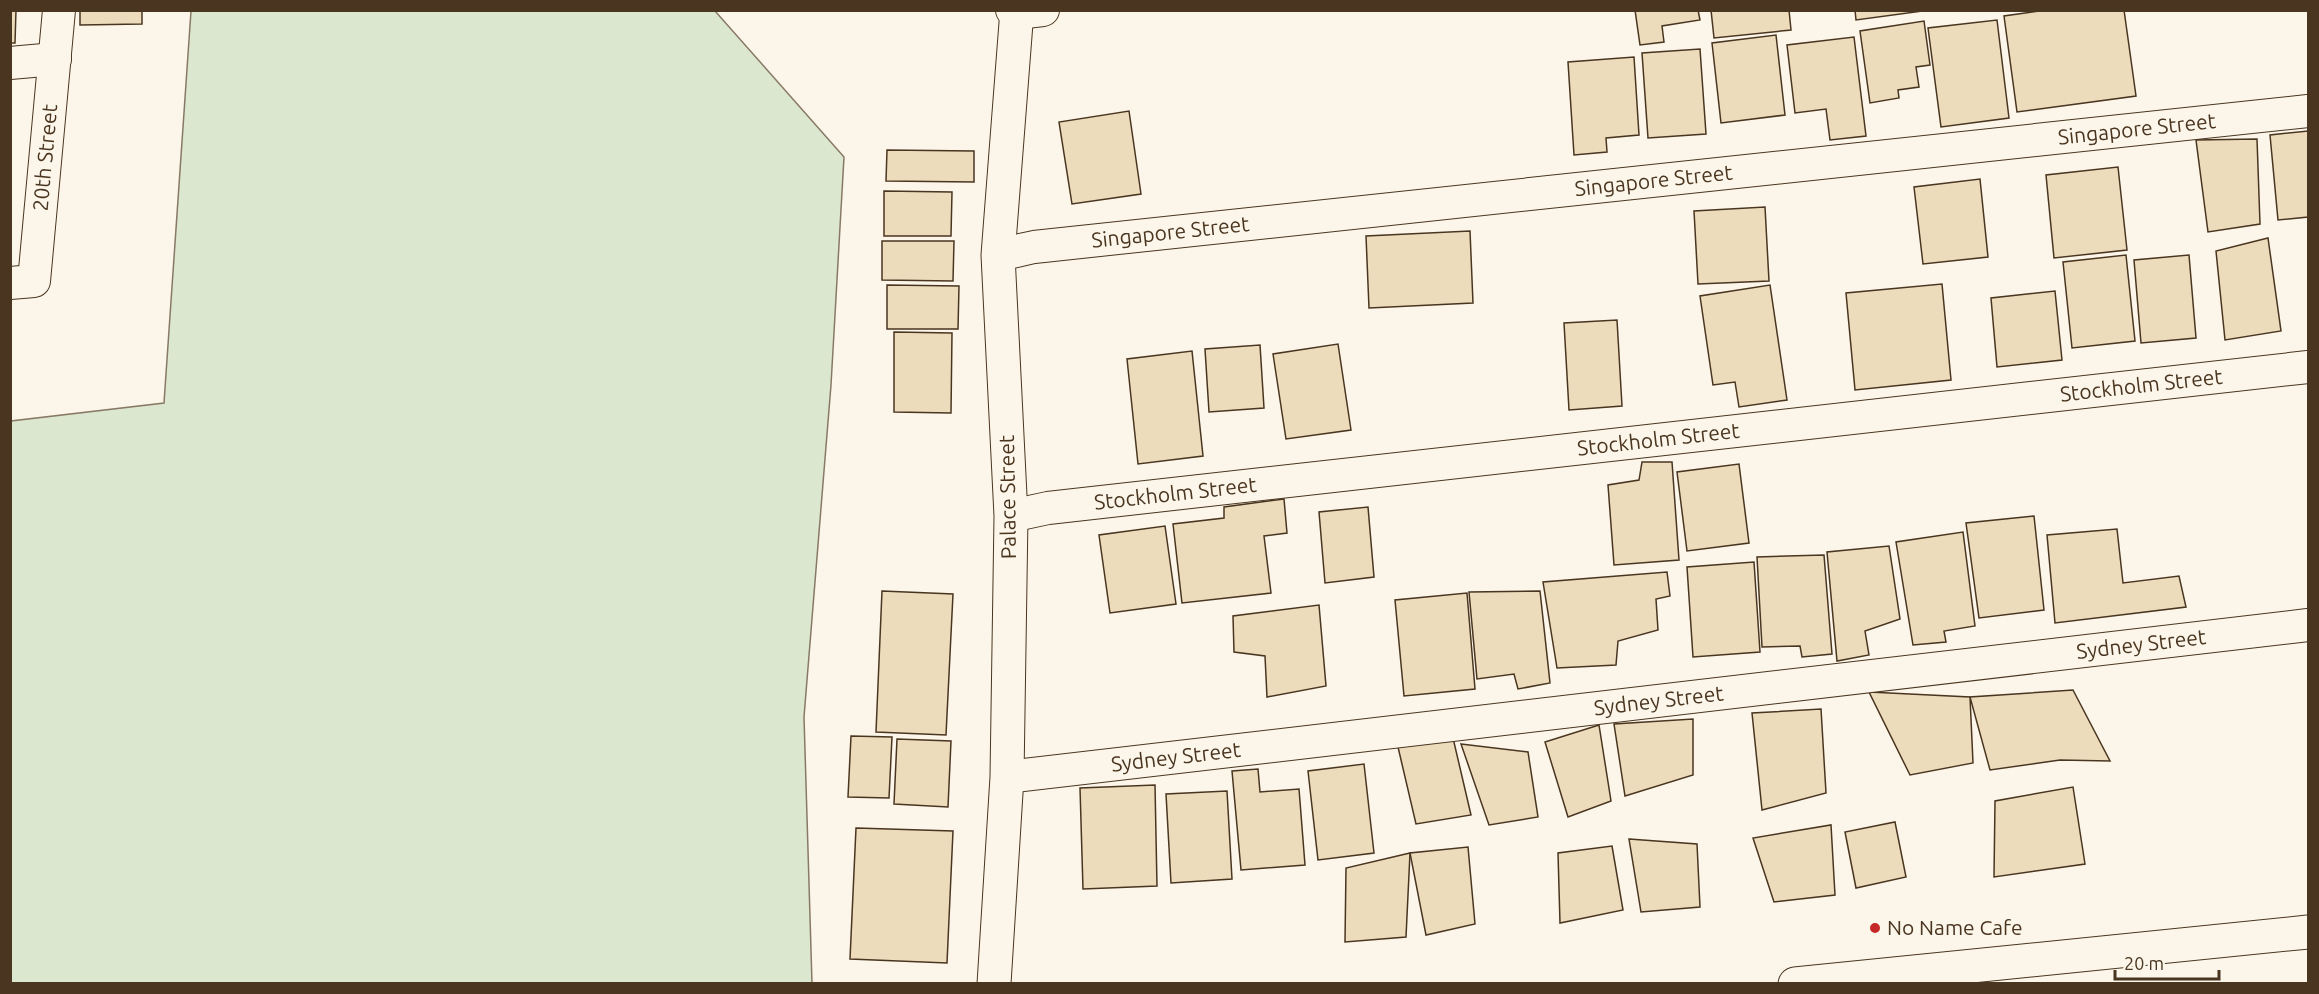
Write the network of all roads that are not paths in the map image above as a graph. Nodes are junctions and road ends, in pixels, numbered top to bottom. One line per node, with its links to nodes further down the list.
1 (59, 10): 3 (street, 20th Street)
2 (1022, 11): 6 (street, Palace Street)
3 (55, 59): 4 (street); 7 (street, 20th Street)
4 (10, 63)
5 (2308, 111): 6 (street, Singapore Street)
6 (999, 255): 9 (street, Palace Street)
7 (10, 283)
8 (2308, 367): 9 (street, Stockholm Street)
9 (1011, 516): 11 (street, Palace Street)
10 (2308, 625): 11 (street, Sydney Street)
11 (1007, 777): 13 (street, Palace Street)
12 (2308, 932): 14 (street)
13 (994, 984)
14 (1795, 984)

